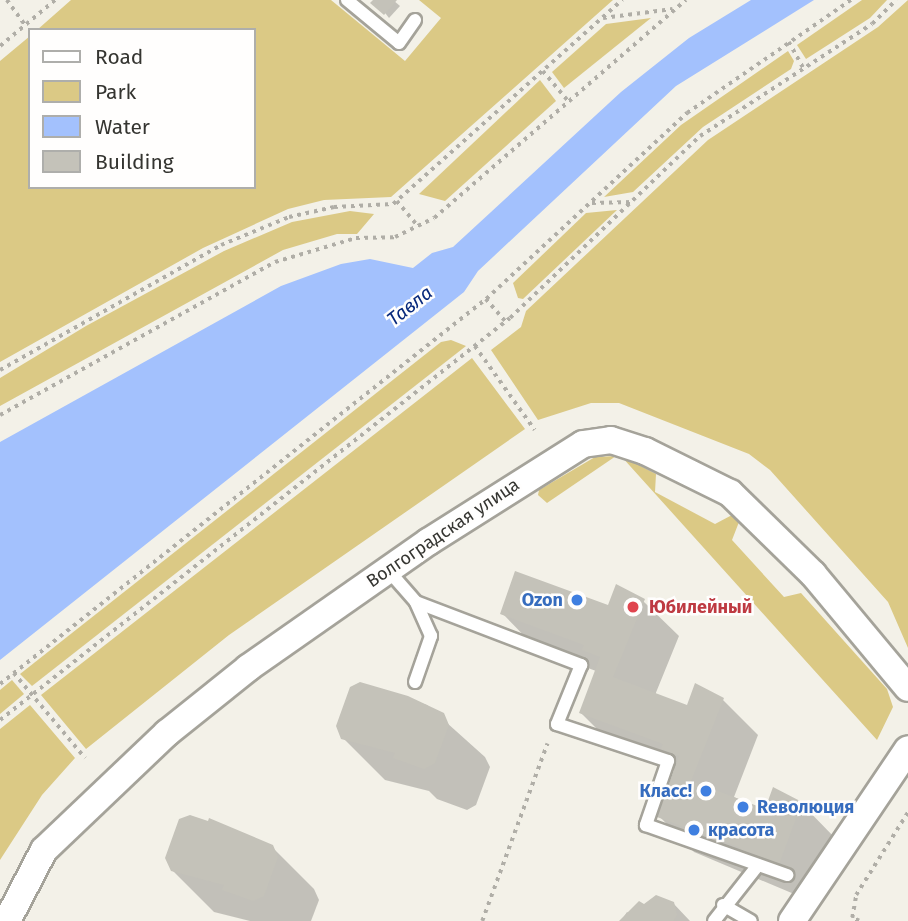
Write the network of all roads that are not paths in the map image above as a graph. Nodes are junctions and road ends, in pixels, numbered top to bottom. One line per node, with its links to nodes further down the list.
1 (347, 0): 2 (lane)
2 (415, 20)
3 (388, 570): 4 (lane); 6 (street, Волгоградская улица); 11 (street, Волгоградская улица)
4 (416, 602): 5 (lane); 8 (lane)
5 (415, 682)
6 (908, 688)
7 (908, 749): 14 (street)
8 (758, 865): 9 (lane); 10 (lane)
9 (787, 875)
10 (723, 905): 12 (lane); 13 (lane)
11 (7, 921)
12 (714, 921)
13 (751, 921)
14 (792, 921)

